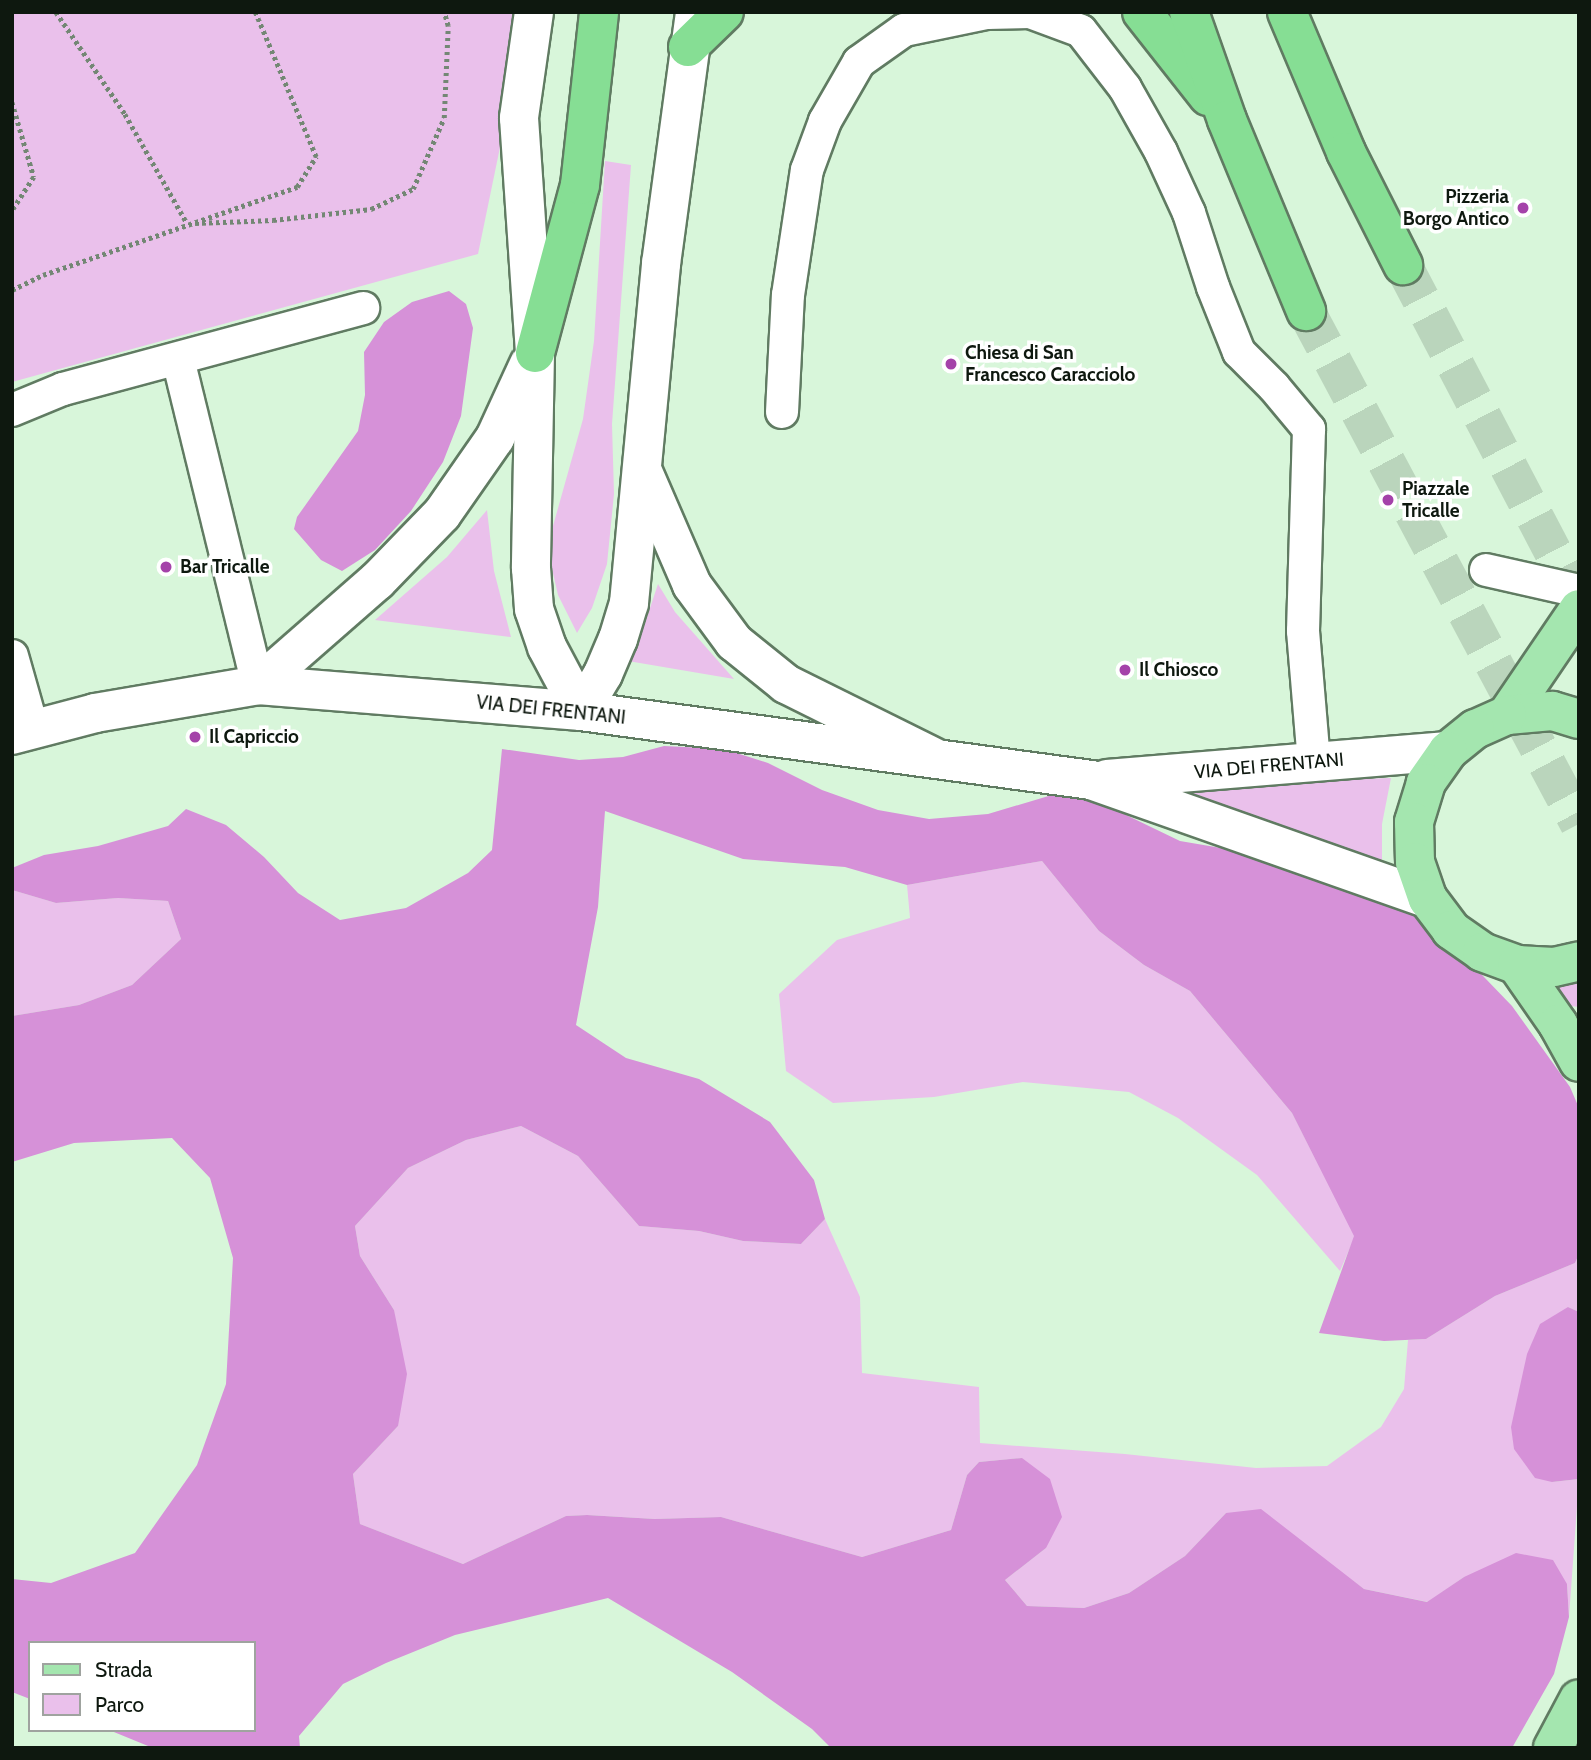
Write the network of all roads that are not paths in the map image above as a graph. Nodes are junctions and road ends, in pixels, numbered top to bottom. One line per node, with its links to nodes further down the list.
1 (534, 12): 12 (street)
2 (599, 12): 12 (highway)
3 (724, 12): 7 (highway)
4 (1142, 12): 8 (highway)
5 (1189, 12): 8 (highway)
6 (1287, 12): 9 (highway)
7 (692, 29): 16 (street)
8 (1227, 121): 11 (highway)
9 (1403, 265)
10 (363, 308): 13 (lane)
11 (1306, 311)
12 (535, 352): 21 (street); 22 (street)
13 (178, 359): 14 (lane); 21 (lane)
14 (12, 410)
15 (782, 412): 28 (lane)
16 (641, 467): 22 (street); 27 (street)
17 (1486, 570): 18 (lane)
18 (1579, 591)
19 (1579, 609): 23 (main road)
20 (12, 656): 25 (lane)
21 (258, 685): 22 (street, VIA DEI FRENTANI); 25 (street, VIA DEI FRENTANI)
22 (580, 711): 27 (street, VIA DEI FRENTANI)
23 (1507, 715): 24 (main road); 26 (main road)
24 (1579, 719)
25 (22, 733)
26 (1448, 751): 28 (street, VIA DEI FRENTANI); 30 (main road)
27 (941, 761): 29 (street, VIA DEI FRENTANI)
28 (1314, 762): 29 (street, VIA DEI FRENTANI)
29 (1091, 780): 30 (street, VIA DEI FRENTANI)
30 (1427, 899): 32 (main road)
31 (1579, 961): 32 (main road)
32 (1517, 965): 33 (main road)
33 (1573, 1042)
34 (1579, 1699): 35 (main road)
35 (1553, 1748)

